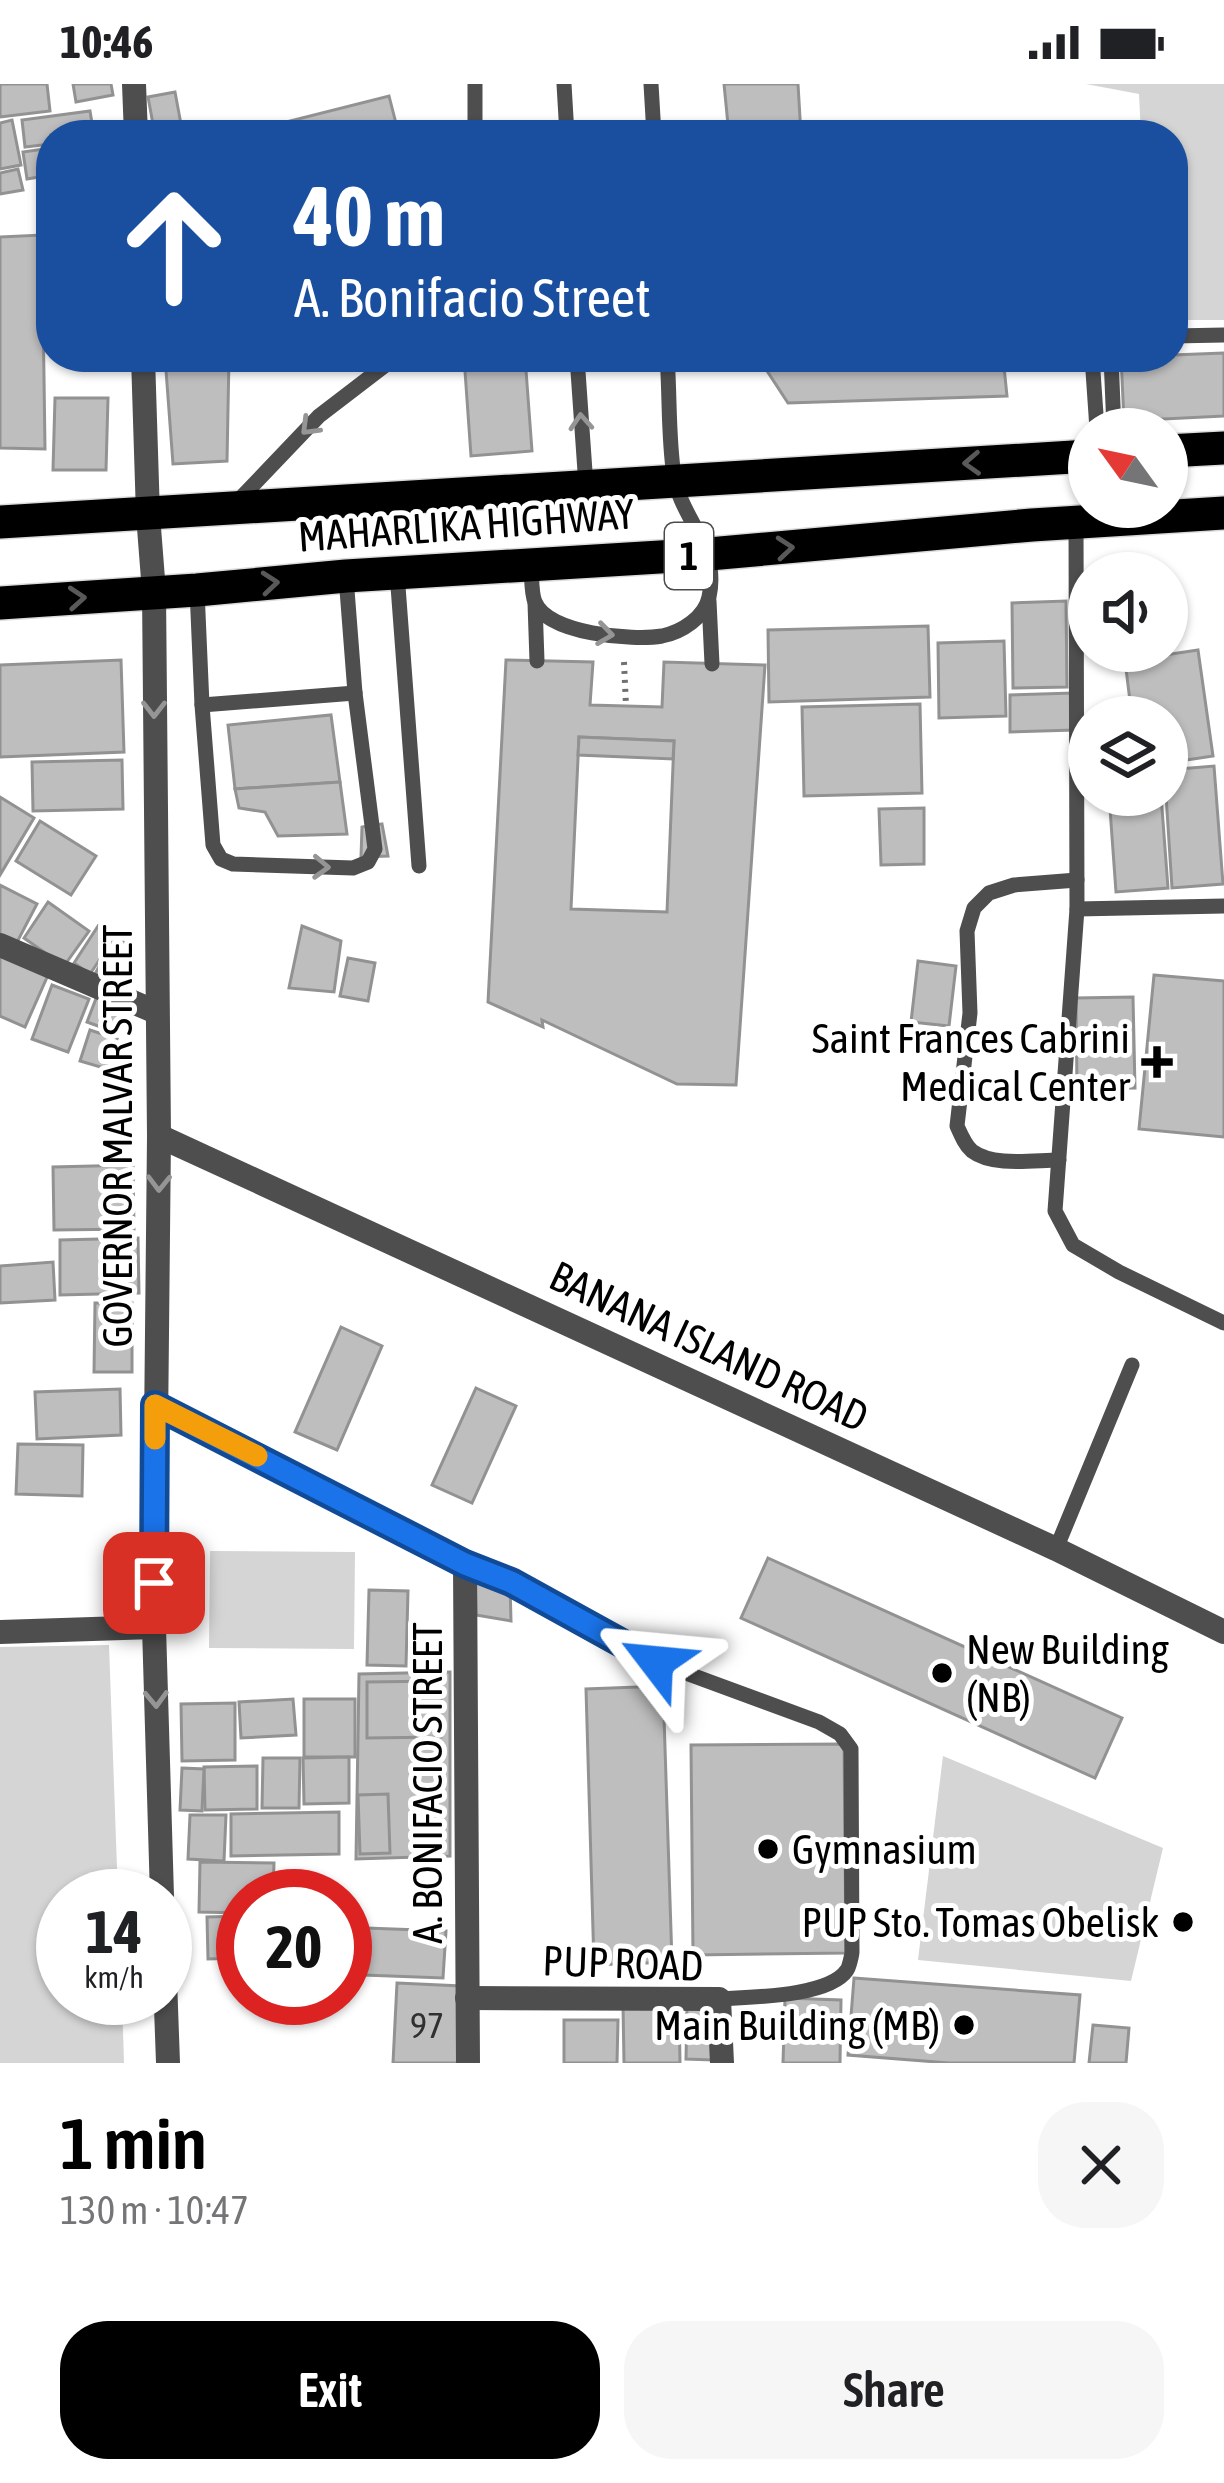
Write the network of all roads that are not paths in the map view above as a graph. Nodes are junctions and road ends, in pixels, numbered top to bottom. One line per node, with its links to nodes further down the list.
1 (134, 84): 5 (street)
2 (475, 84): 6 (lane)
3 (564, 84): 7 (lane)
4 (651, 84): 8 (lane)
5 (135, 120)
6 (475, 120)
7 (566, 120)
8 (653, 120)
9 (1224, 335): 10 (lane)
10 (1188, 336)
11 (143, 372): 27 (street, GOVERNOR MALVAR STREET)
12 (376, 372): 24 (lane, one-way to 24)
13 (578, 372): 23 (lane, one-way to 13)
14 (668, 372): 22 (lane)
15 (1093, 372): 17 (lane)
16 (1112, 372): 18 (lane)
17 (1096, 408)
18 (1113, 408)
19 (1224, 448): 20 (highway)
20 (1188, 450)
21 (1068, 457): 22 (highway, MAHARLIKA HIGHWAY / 1, one-way to 22)
22 (674, 481): 23 (highway, MAHARLIKA HIGHWAY / 1); 31 (lane)
23 (586, 486): 24 (highway, MAHARLIKA HIGHWAY / 1)
24 (231, 508): 27 (highway, MAHARLIKA HIGHWAY / 1)
25 (1224, 513): 26 (highway, MAHARLIKA HIGHWAY / 1)
26 (1188, 514)
27 (148, 515): 29 (highway, MAHARLIKA HIGHWAY / 1); 36 (street, GOVERNOR MALVAR STREET)
28 (1068, 519): 31 (highway, MAHARLIKA HIGHWAY / 1, one-way to 28)
29 (0, 522)
30 (1093, 528): 45 (lane)
31 (709, 554): 32 (highway, MAHARLIKA HIGHWAY / 1); 37 (lane)
32 (531, 566): 33 (highway, MAHARLIKA HIGHWAY / 1); 39 (lane)
33 (397, 573): 34 (highway, MAHARLIKA HIGHWAY / 1); 44 (lane)
34 (346, 576): 35 (highway, MAHARLIKA HIGHWAY / 1, one-way to 34); 42 (lane)
35 (197, 590): 36 (highway, MAHARLIKA HIGHWAY / 1); 43 (lane)
36 (154, 592): 38 (highway, MAHARLIKA HIGHWAY / 1, one-way to 36); 49 (street, GOVERNOR MALVAR STREET, one-way to 49)
37 (709, 599): 39 (lane, one-way to 37); 41 (lane)
38 (0, 603)
39 (535, 604): 40 (lane)
40 (537, 661)
41 (712, 664)
42 (355, 692): 43 (lane); 43 (lane, one-way to 42)
43 (202, 705)
44 (419, 866)
45 (1077, 880): 47 (lane); 51 (lane)
46 (1224, 905): 47 (lane)
47 (1077, 909): 51 (lane)
48 (0, 945): 49 (street)
49 (156, 1012): 50 (street, GOVERNOR MALVAR STREET)
50 (159, 1136): 54 (street, GOVERNOR MALVAR STREET, one-way to 54); 55 (street, BANANA ISLAND ROAD)
51 (1059, 1160): 52 (lane)
52 (1224, 1322)
53 (1132, 1366): 55 (lane)
54 (155, 1405): 56 (street, A. BONIFACIO STREET); 57 (street, GOVERNOR MALVAR STREET)
55 (1055, 1549): 58 (street, BANANA ISLAND ROAD)
56 (465, 1564): 61 (street, A. BONIFACIO STREET); 62 (lane)
57 (154, 1627): 59 (street); 60 (street, GOVERNOR MALVAR STREET, one-way to 60)
58 (1224, 1632)
59 (0, 1633)
60 (161, 1869)
61 (467, 1998): 62 (street, PUP ROAD); 65 (street, A. BONIFACIO STREET)
62 (719, 1999): 66 (street, PUP ROAD)
63 (167, 2025): 64 (street)
64 (168, 2063)
65 (468, 2063)
66 (722, 2063)

